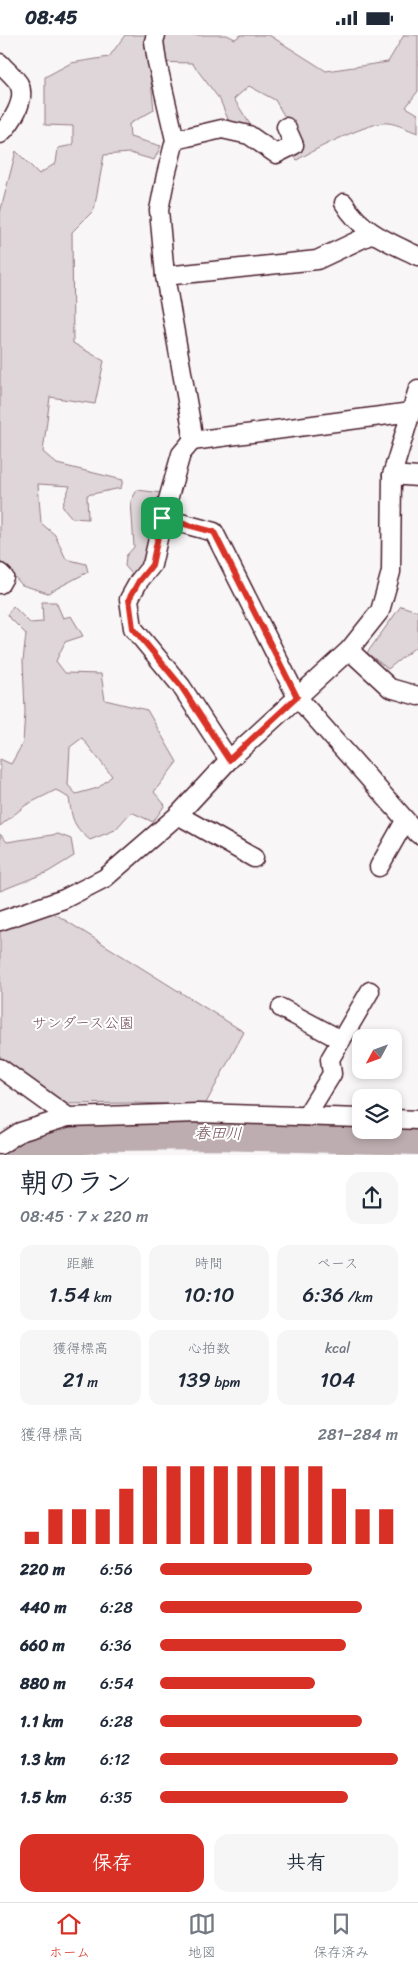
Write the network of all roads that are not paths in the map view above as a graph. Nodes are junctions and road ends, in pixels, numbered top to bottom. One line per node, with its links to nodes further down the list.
1 (156, 35): 5 (street)
2 (0, 63): 4 (street)
3 (286, 127): 5 (street)
4 (0, 134)
5 (175, 140): 9 (street)
6 (344, 203): 7 (street)
7 (372, 234): 8 (street); 9 (street)
8 (418, 256)
9 (165, 276): 12 (street)
10 (418, 389): 11 (street)
11 (411, 412): 12 (street); 13 (street)
12 (192, 441): 15 (street)
13 (392, 475): 14 (street); 18 (street)
14 (418, 477)
15 (162, 518): 19 (street); 21 (street)
16 (0, 573): 17 (street)
17 (0, 584)
18 (349, 649): 19 (street); 20 (street)
19 (297, 697): 21 (street); 23 (street)
20 (418, 697)
21 (229, 760): 22 (street)
22 (178, 815): 25 (street); 27 (street)
23 (405, 821): 24 (street); 26 (street)
24 (418, 834)
25 (254, 858)
26 (379, 867)
27 (0, 921)
28 (370, 991): 30 (street)
29 (281, 1008): 30 (street)
30 (341, 1040): 33 (street)
31 (0, 1068): 32 (street)
32 (68, 1117): 33 (street); 37 (street)
33 (306, 1117): 34 (street)
34 (352, 1118)
35 (402, 1119): 36 (street)
36 (418, 1120)
37 (0, 1145)

